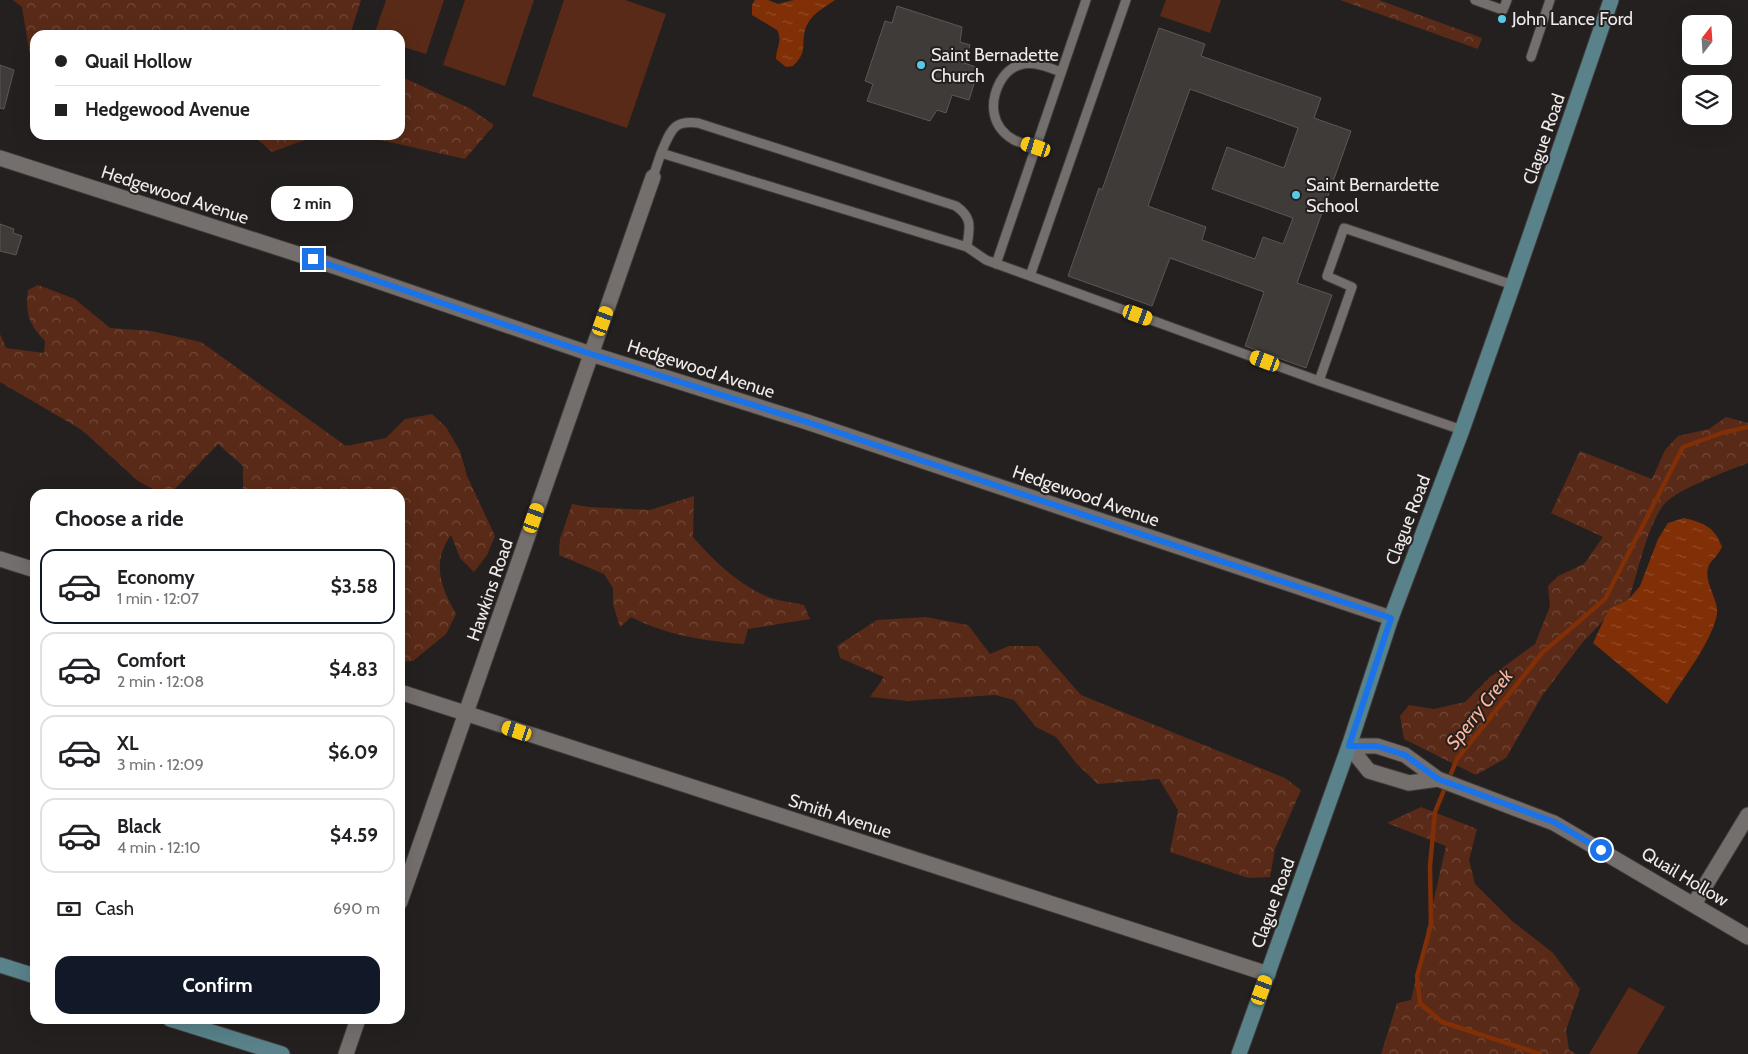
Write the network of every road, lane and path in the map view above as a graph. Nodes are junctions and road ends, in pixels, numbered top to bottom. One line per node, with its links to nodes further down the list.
1 (1086, 0): 8 (lane)
2 (1126, 0): 15 (lane)
3 (1475, 0): 4 (lane)
4 (1506, 0)
5 (1550, 0): 7 (lane)
6 (1612, 0): 16 (main road, Clague Road)
7 (1531, 57)
8 (1061, 72): 9 (lane); 9 (lane)
9 (1036, 147): 14 (lane)
10 (661, 153): 12 (lane); 13 (lane); 13 (lane)
11 (0, 158): 17 (street, Hedgewood Avenue)
12 (653, 177): 17 (street, Hawkins Road)
13 (967, 247): 14 (lane)
14 (996, 264): 15 (lane)
15 (1030, 276): 18 (lane)
16 (1513, 285): 18 (lane); 19 (main road, Clague Road)
17 (591, 354): 22 (street, Hedgewood Avenue); 24 (street, Hawkins Road)
18 (1319, 381): 19 (lane)
19 (1462, 430): 22 (main road, Clague Road)
20 (0, 558): 21 (street)
21 (30, 568)
22 (1391, 618): 25 (main road, Clague Road)
23 (405, 694): 24 (street, Smith Avenue)
24 (467, 714): 28 (street, Hawkins Road); 33 (street, Smith Avenue)
25 (1349, 746): 26 (street, Quail Hollow); 26 (street, Quail Hollow); 33 (main road, Clague Road)
26 (1438, 779): 29 (street, Quail Hollow)
27 (1748, 816): 29 (street)
28 (405, 888)
29 (1694, 904): 30 (street, Quail Hollow)
30 (1748, 937)
31 (0, 965): 32 (main road)
32 (30, 974)
33 (1268, 974): 38 (main road, Clague Road)
34 (186, 1024): 36 (main road)
35 (356, 1024): 37 (street)
36 (282, 1054)
37 (346, 1054)
38 (1239, 1054)

